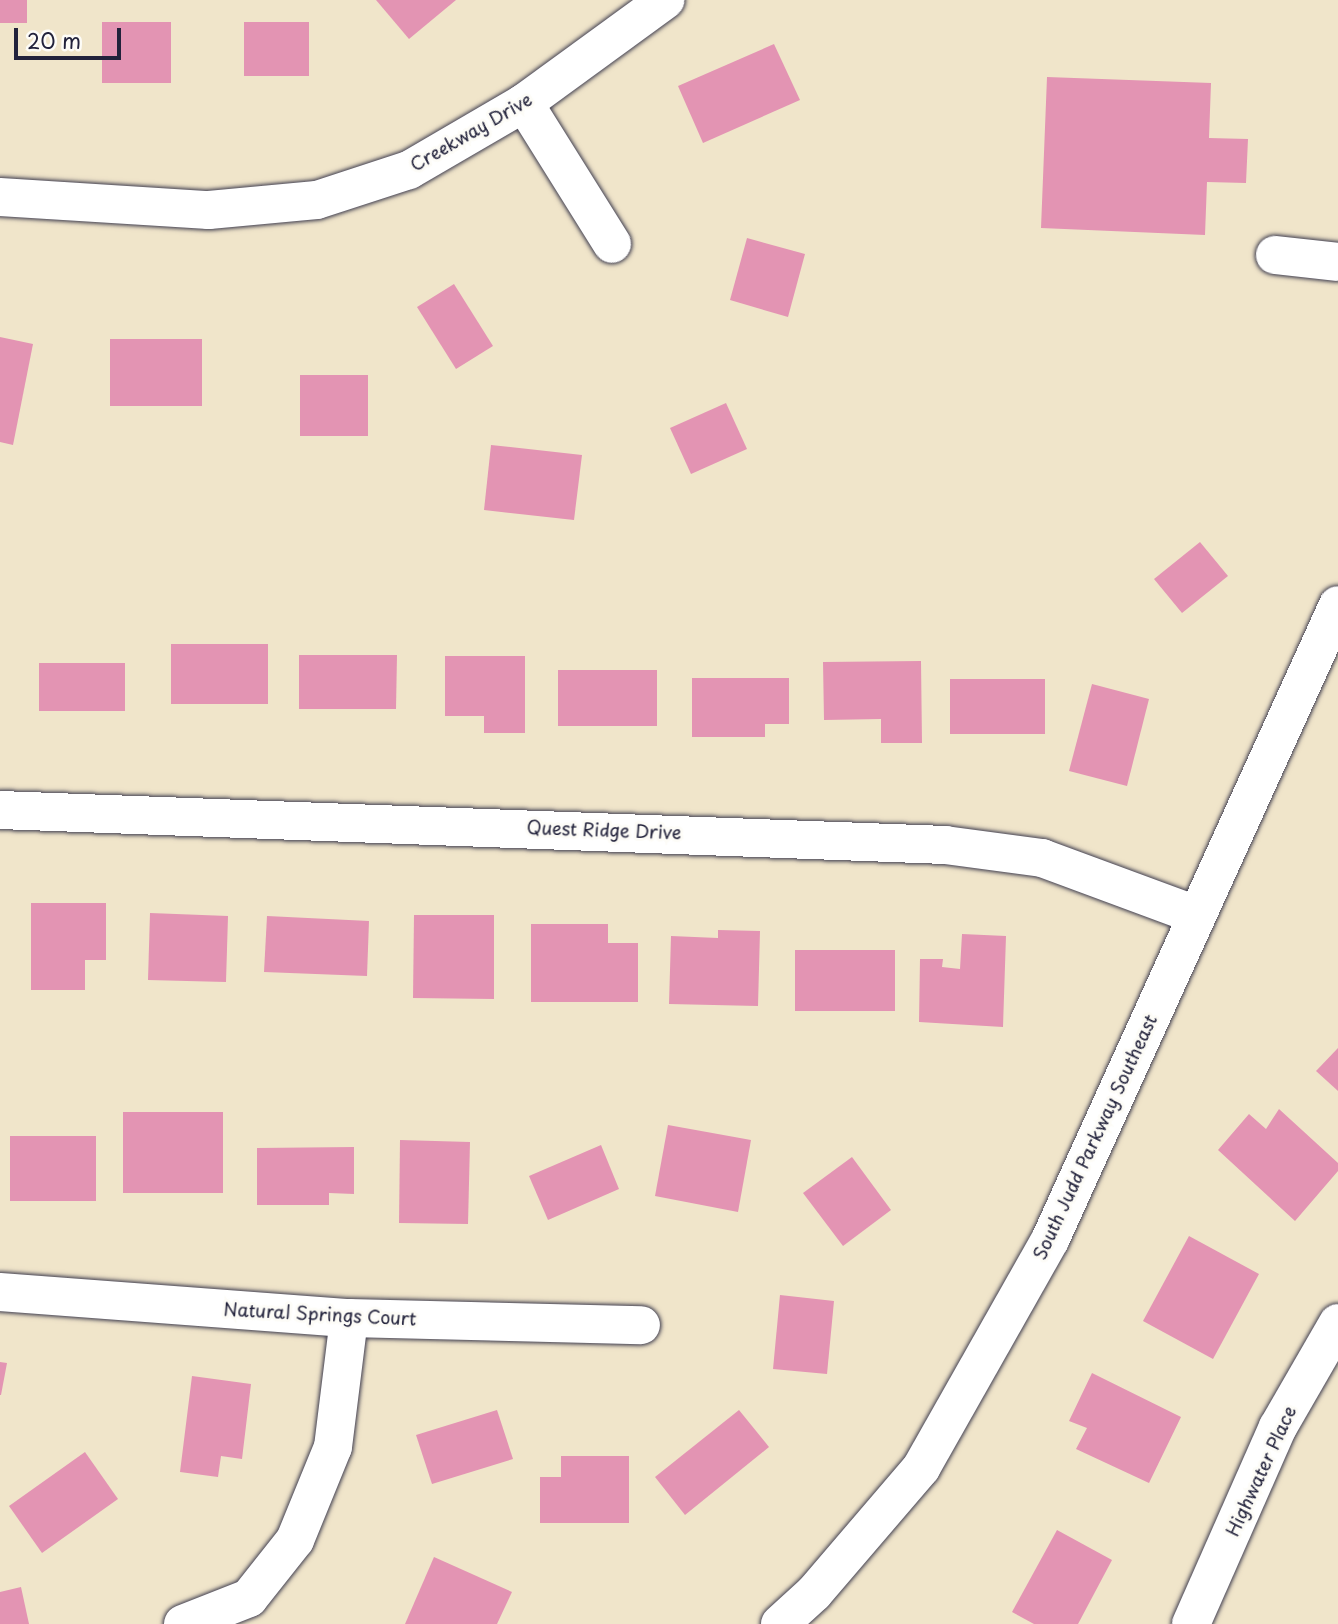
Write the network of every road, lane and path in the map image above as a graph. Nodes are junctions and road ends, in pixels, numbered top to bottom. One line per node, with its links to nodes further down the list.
1 (665, 0): 2 (main road, Creekway Drive)
2 (524, 103): 3 (main road, Creekway Drive); 4 (main road)
3 (0, 197)
4 (612, 244)
5 (1275, 255): 6 (main road)
6 (1338, 262)
7 (1338, 605): 9 (main road, South Judd Parkway Southeast)
8 (0, 810): 9 (main road, Quest Ridge Drive)
9 (1196, 915): 15 (main road, South Judd Parkway Southeast)
10 (0, 1292): 11 (main road, Natural Springs Court)
11 (349, 1318): 13 (main road, Natural Springs Court); 14 (main road)
12 (1338, 1323): 16 (main road, Highwater Place)
13 (641, 1325)
14 (183, 1624)
15 (780, 1624)
16 (1191, 1624)

